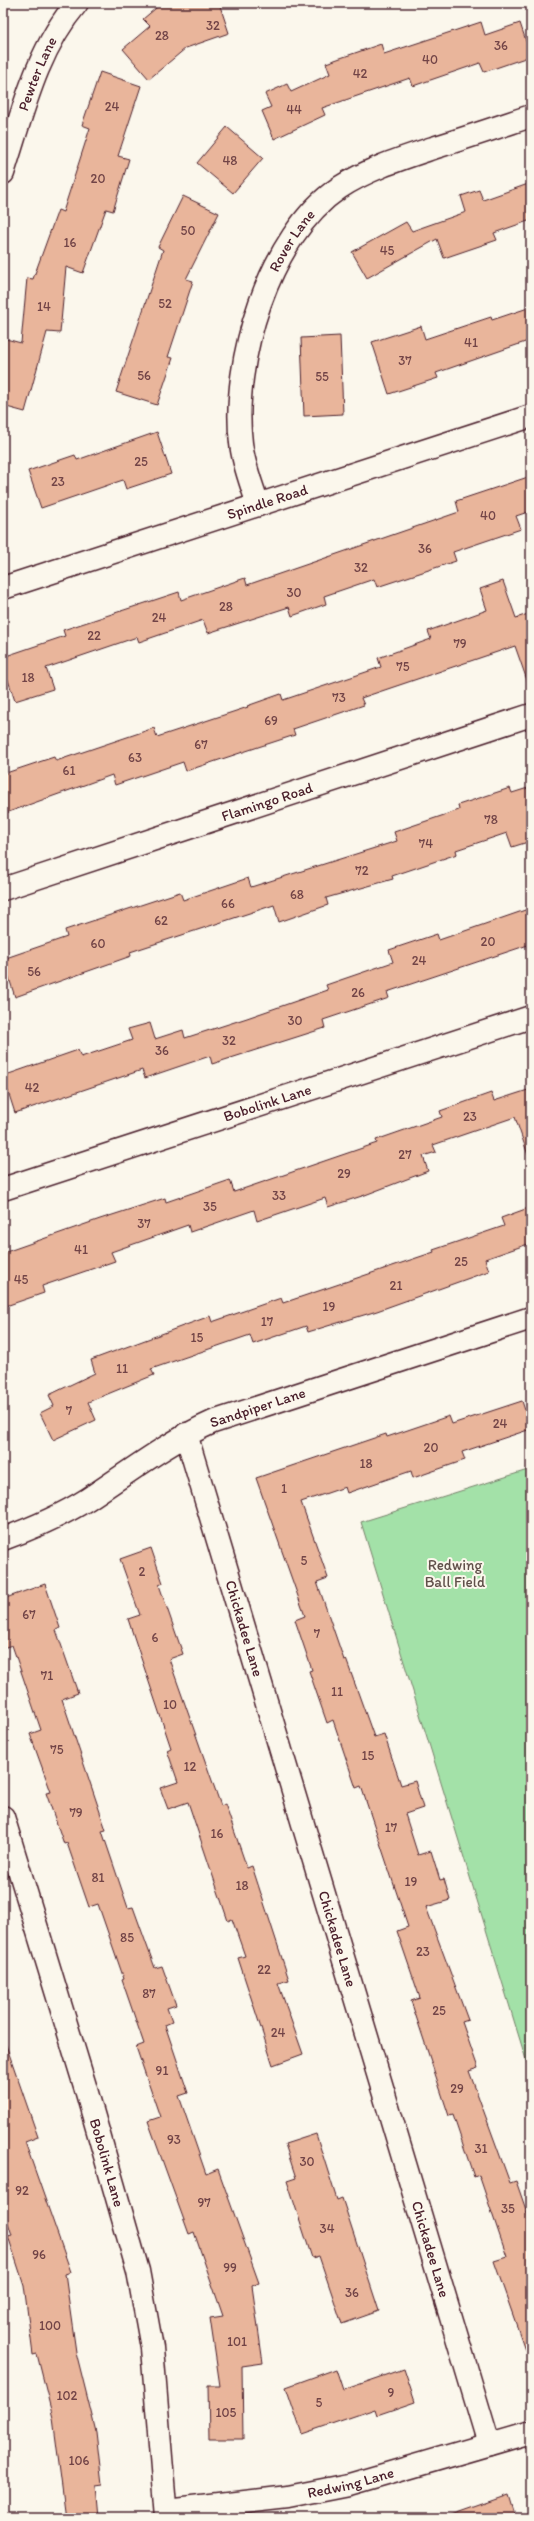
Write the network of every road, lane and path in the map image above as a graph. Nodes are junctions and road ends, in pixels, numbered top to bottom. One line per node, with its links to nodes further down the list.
1 (77, 3): 3 (street, Pewter Lane)
2 (531, 116): 5 (street, Rover Lane)
3 (3, 173)
4 (531, 416): 5 (street, Spindle Road)
5 (258, 505): 6 (street, Spindle Road)
6 (3, 588)
7 (531, 715): 8 (street, Flamingo Road)
8 (3, 889)
9 (531, 1017): 10 (street, Bobolink Lane)
10 (3, 1189)
11 (531, 1318): 12 (street, Sandpiper Lane)
12 (186, 1434): 13 (street, Sandpiper Lane); 16 (street, Chickadee Lane)
13 (3, 1539)
14 (3, 1817): 17 (street, Bobolink Lane)
15 (531, 2432): 16 (street, Redwing Lane)
16 (489, 2444): 17 (street, Redwing Lane)
17 (166, 2514)

